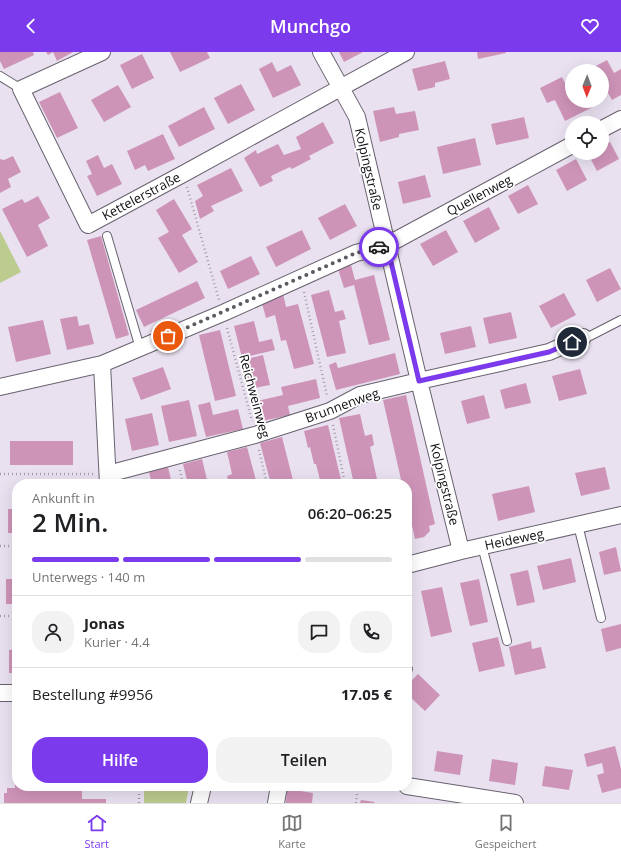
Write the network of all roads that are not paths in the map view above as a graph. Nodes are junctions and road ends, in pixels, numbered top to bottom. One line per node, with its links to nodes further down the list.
1 (102, 52): 6 (street)
2 (320, 52): 5 (street, Kolpingstraße)
3 (406, 52): 5 (street, Kettelerstraße)
4 (0, 76): 6 (lane)
5 (340, 88): 6 (street, Kettelerstraße); 11 (street, Kolpingstraße)
6 (21, 89)
7 (621, 119): 8 (street)
8 (609, 125)
9 (565, 149): 11 (street, Quellenweg)
10 (107, 236): 14 (lane)
11 (387, 245): 14 (street, Quellenweg); 16 (street, Kolpingstraße)
12 (621, 320): 13 (lane, Brunnenweg)
13 (583, 337): 16 (street, Brunnenweg)
14 (140, 348): 15 (street, Quellenweg)
15 (102, 364): 17 (street, Quellenweg); 18 (street)
16 (419, 381): 18 (street, Brunnenweg); 22 (street, Kolpingstraße)
17 (0, 387)
18 (108, 479)
19 (621, 515): 20 (street, Heideweg)
20 (578, 525): 21 (street, Heideweg); 24 (lane)
21 (482, 546): 22 (street, Heideweg); 25 (lane)
22 (462, 551): 23 (street, Heideweg)
23 (412, 564)
24 (601, 618)
25 (507, 641)
26 (0, 693): 27 (street)
27 (12, 693)
28 (412, 787): 33 (street)
29 (202, 791): 31 (street)
30 (278, 791): 32 (street)
31 (199, 803)
32 (276, 803)
33 (515, 803)

